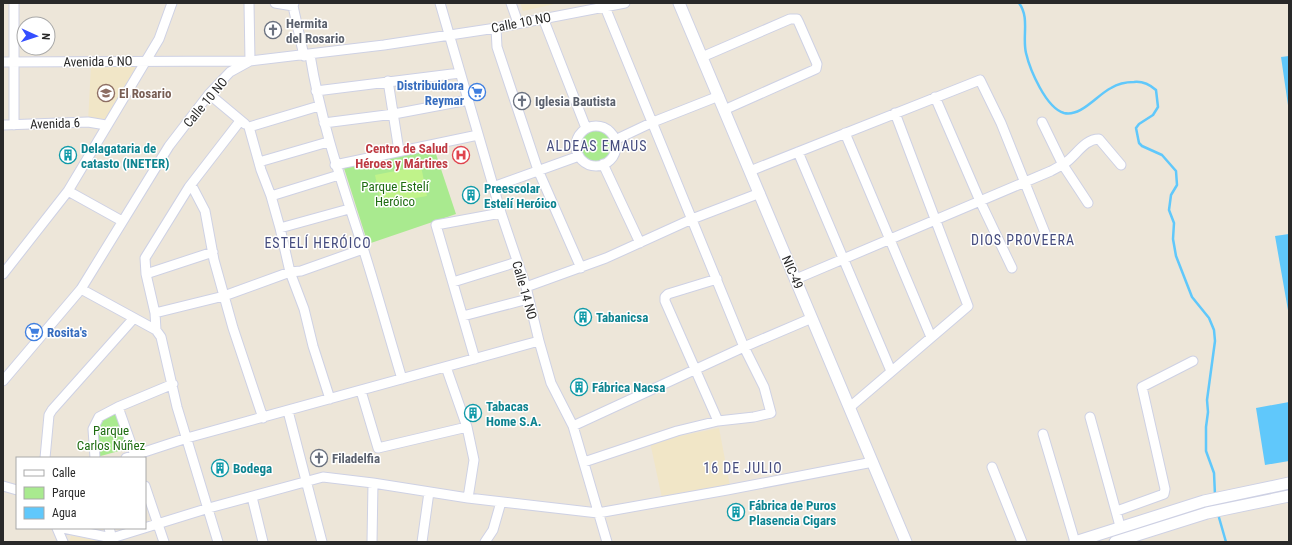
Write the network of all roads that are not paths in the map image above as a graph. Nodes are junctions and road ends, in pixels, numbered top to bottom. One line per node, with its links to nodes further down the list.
1 (14, 3): 21 (street)
2 (172, 3): 18 (street)
3 (250, 3): 19 (street)
4 (275, 3): 9 (street)
5 (440, 3): 15 (street, Calle 14 NO)
6 (511, 3): 13 (street)
7 (625, 3): 11 (street, Calle 10 NO)
8 (679, 3): 17 (street, NIC-49 / NIC-49)
9 (293, 5): 16 (street)
10 (586, 6): 11 (street, Calle 10 NO); 12 (street, Calle 10 NO)
11 (605, 7): 34 (street)
12 (543, 18): 13 (street, Calle 10 NO); 41 (street)
13 (518, 23): 14 (street, Calle 10 NO)
14 (496, 28): 15 (street, Calle 10 NO); 54 (street)
15 (448, 35): 16 (street, Calle 10 NO); 22 (street, Calle 14 NO)
16 (307, 55): 19 (street, Calle 10 NO); 24 (street)
17 (702, 57): 26 (street, NIC-49 / NIC-49); 30 (street)
18 (146, 60): 19 (street, Avenida 6 NO); 21 (street, Avenida 6 NO); 39 (street)
19 (250, 61): 25 (street, Calle 10 NO)
20 (3, 62): 21 (street, Avenida 6 NO)
21 (15, 62): 38 (street)
22 (460, 73): 23 (street); 28 (street, Calle 14 NO)
23 (388, 81): 24 (street); 32 (street)
24 (316, 91): 29 (street)
25 (209, 94): 33 (street); 68 (street, Calle 10 NO)
26 (718, 96): 30 (street, NIC-49 / NIC-49); 34 (street)
27 (935, 97): 31 (street); 57 (street); 63 (street)
28 (468, 100): 32 (street); 43 (street, Calle 14 NO)
29 (319, 106): 36 (street); 40 (street)
30 (724, 110): 55 (street, NIC-49 / NIC-49)
31 (895, 113): 42 (street); 69 (street)
32 (394, 114): 36 (street); 46 (street)
33 (240, 121): 40 (street); 58 (street)
34 (653, 122): 44 (street); 67 (street)
35 (1042, 122): 52 (street)
36 (324, 123): 45 (street)
37 (3, 125): 38 (street, Avenida 6)
38 (14, 125): 39 (street, Avenida 6)
39 (106, 125): 60 (street)
40 (249, 127): 49 (street)
41 (586, 128): 44 (street); 48 (street)
42 (846, 133): 47 (street); 72 (street)
43 (478, 135): 46 (street); 59 (street, Calle 14 NO)
44 (615, 140): 50 (street)
45 (328, 142): 49 (street); 51 (street)
46 (399, 151): 51 (street)
47 (798, 152): 55 (street); 76 (street)
48 (579, 156): 50 (street); 54 (street)
49 (259, 162): 62 (street)
50 (603, 164): 73 (street)
51 (335, 165): 56 (street)
52 (1063, 165): 53 (street); 57 (street); 64 (street)
53 (1121, 165)
54 (538, 170): 59 (street); 78 (street)
55 (750, 171): 61 (street, NIC-49 / NIC-49)
56 (339, 175): 62 (street); 65 (street)
57 (1026, 182): 63 (street); 71 (street)
58 (189, 187): 75 (street); 82 (street)
59 (494, 187): 66 (street, Calle 14 NO)
60 (68, 191): 68 (street); 81 (street)
61 (760, 193): 67 (street); 84 (street, NIC-49 / NIC-49)
62 (271, 196): 70 (street)
63 (980, 201): 69 (street); 79 (street)
64 (1088, 203)
65 (349, 209): 70 (street); 74 (street)
66 (501, 213): 77 (street, Calle 14 NO); 85 (street)
67 (692, 219): 73 (street); 83 (street)
68 (122, 220): 87 (street, Calle 10 NO)
69 (936, 220): 72 (street); 95 (street)
70 (280, 228): 80 (street)
71 (1047, 238)
72 (890, 239): 76 (street); 95 (street)
73 (640, 243): 78 (street)
74 (363, 249): 80 (street); 103 (street)
75 (213, 252): 82 (street); 88 (street)
76 (844, 259): 84 (street); 102 (street)
77 (517, 262): 85 (street); 86 (street, Calle 14 NO)
78 (581, 268): 86 (street)
79 (1012, 268)
80 (290, 272): 88 (street); 107 (street)
81 (3, 274)
82 (146, 274): 90 (street)
83 (717, 279): 97 (street); 101 (street)
84 (796, 279): 93 (street, NIC-49 / NIC-49)
85 (452, 282): 91 (street)
86 (526, 287): 89 (street, Calle 14 NO)
87 (81, 289): 92 (street); 104 (street, Calle 10 NO)
88 (224, 296): 90 (street); 111 (street)
89 (528, 299): 91 (street); 96 (street, Calle 14 NO)
90 (155, 313): 94 (street)
91 (462, 316): 98 (street)
92 (134, 318): 94 (street); 118 (street)
93 (812, 318): 97 (street); 109 (street, NIC-49 / NIC-49)
94 (156, 330): 105 (street)
95 (931, 337): 102 (street)
96 (539, 341): 98 (street); 115 (street, Calle 14 NO)
97 (744, 347): 101 (street); 113 (street)
98 (475, 359): 100 (street)
99 (1193, 361): 136 (street)
100 (446, 367): 103 (street); 114 (street)
101 (695, 370): 113 (street); 115 (street)
102 (891, 371): 109 (street)
103 (402, 379): 106 (street)
104 (3, 381)
105 (173, 384): 108 (street); 117 (street)
106 (361, 391): 107 (street); 114 (street)
107 (330, 399): 110 (street)
108 (118, 407): 119 (street); 120 (street)
109 (850, 407): 122 (street, NIC-49 / NIC-49)
110 (288, 411): 111 (street); 124 (street)
111 (263, 418): 117 (street)
112 (1090, 418): 136 (street)
113 (718, 421): 121 (street)
114 (467, 426): 133 (street)
115 (573, 426): 121 (street, Calle 14 NO)
116 (1043, 434): 156 (street)
117 (187, 438): 120 (street); 135 (street)
118 (45, 457)
119 (95, 457)
120 (132, 457)
121 (584, 462): 137 (street, Calle 14 NO)
122 (873, 462): 137 (street); 154 (street, NIC-49 / NIC-49)
123 (992, 467): 155 (street)
124 (307, 482): 125 (street); 132 (street); 149 (street)
125 (373, 483): 130 (street); 150 (street)
126 (1289, 483): 139 (street)
127 (3, 486): 129 (street)
128 (146, 489): 138 (street)
129 (16, 490)
130 (429, 492): 133 (street); 151 (street)
131 (1289, 496): 144 (street)
132 (252, 497): 135 (street); 148 (street)
133 (468, 498): 134 (street)
134 (501, 502): 137 (street); 152 (street)
135 (209, 508): 138 (street); 147 (street)
136 (1117, 511): 139 (street)
137 (598, 513): 153 (street, Calle 14 NO)
138 (158, 526): 143 (street); 146 (street)
139 (1120, 526): 144 (street); 156 (street)
140 (57, 529): 145 (street)
141 (67, 529): 143 (street)
142 (109, 529): 143 (street)
143 (113, 540)
144 (1119, 541)
145 (63, 542)
146 (164, 542)
147 (218, 542)
148 (263, 542)
149 (322, 542)
150 (372, 542)
151 (422, 542)
152 (485, 542)
153 (607, 542)
154 (906, 542)
155 (1022, 542)
156 (1075, 542)

